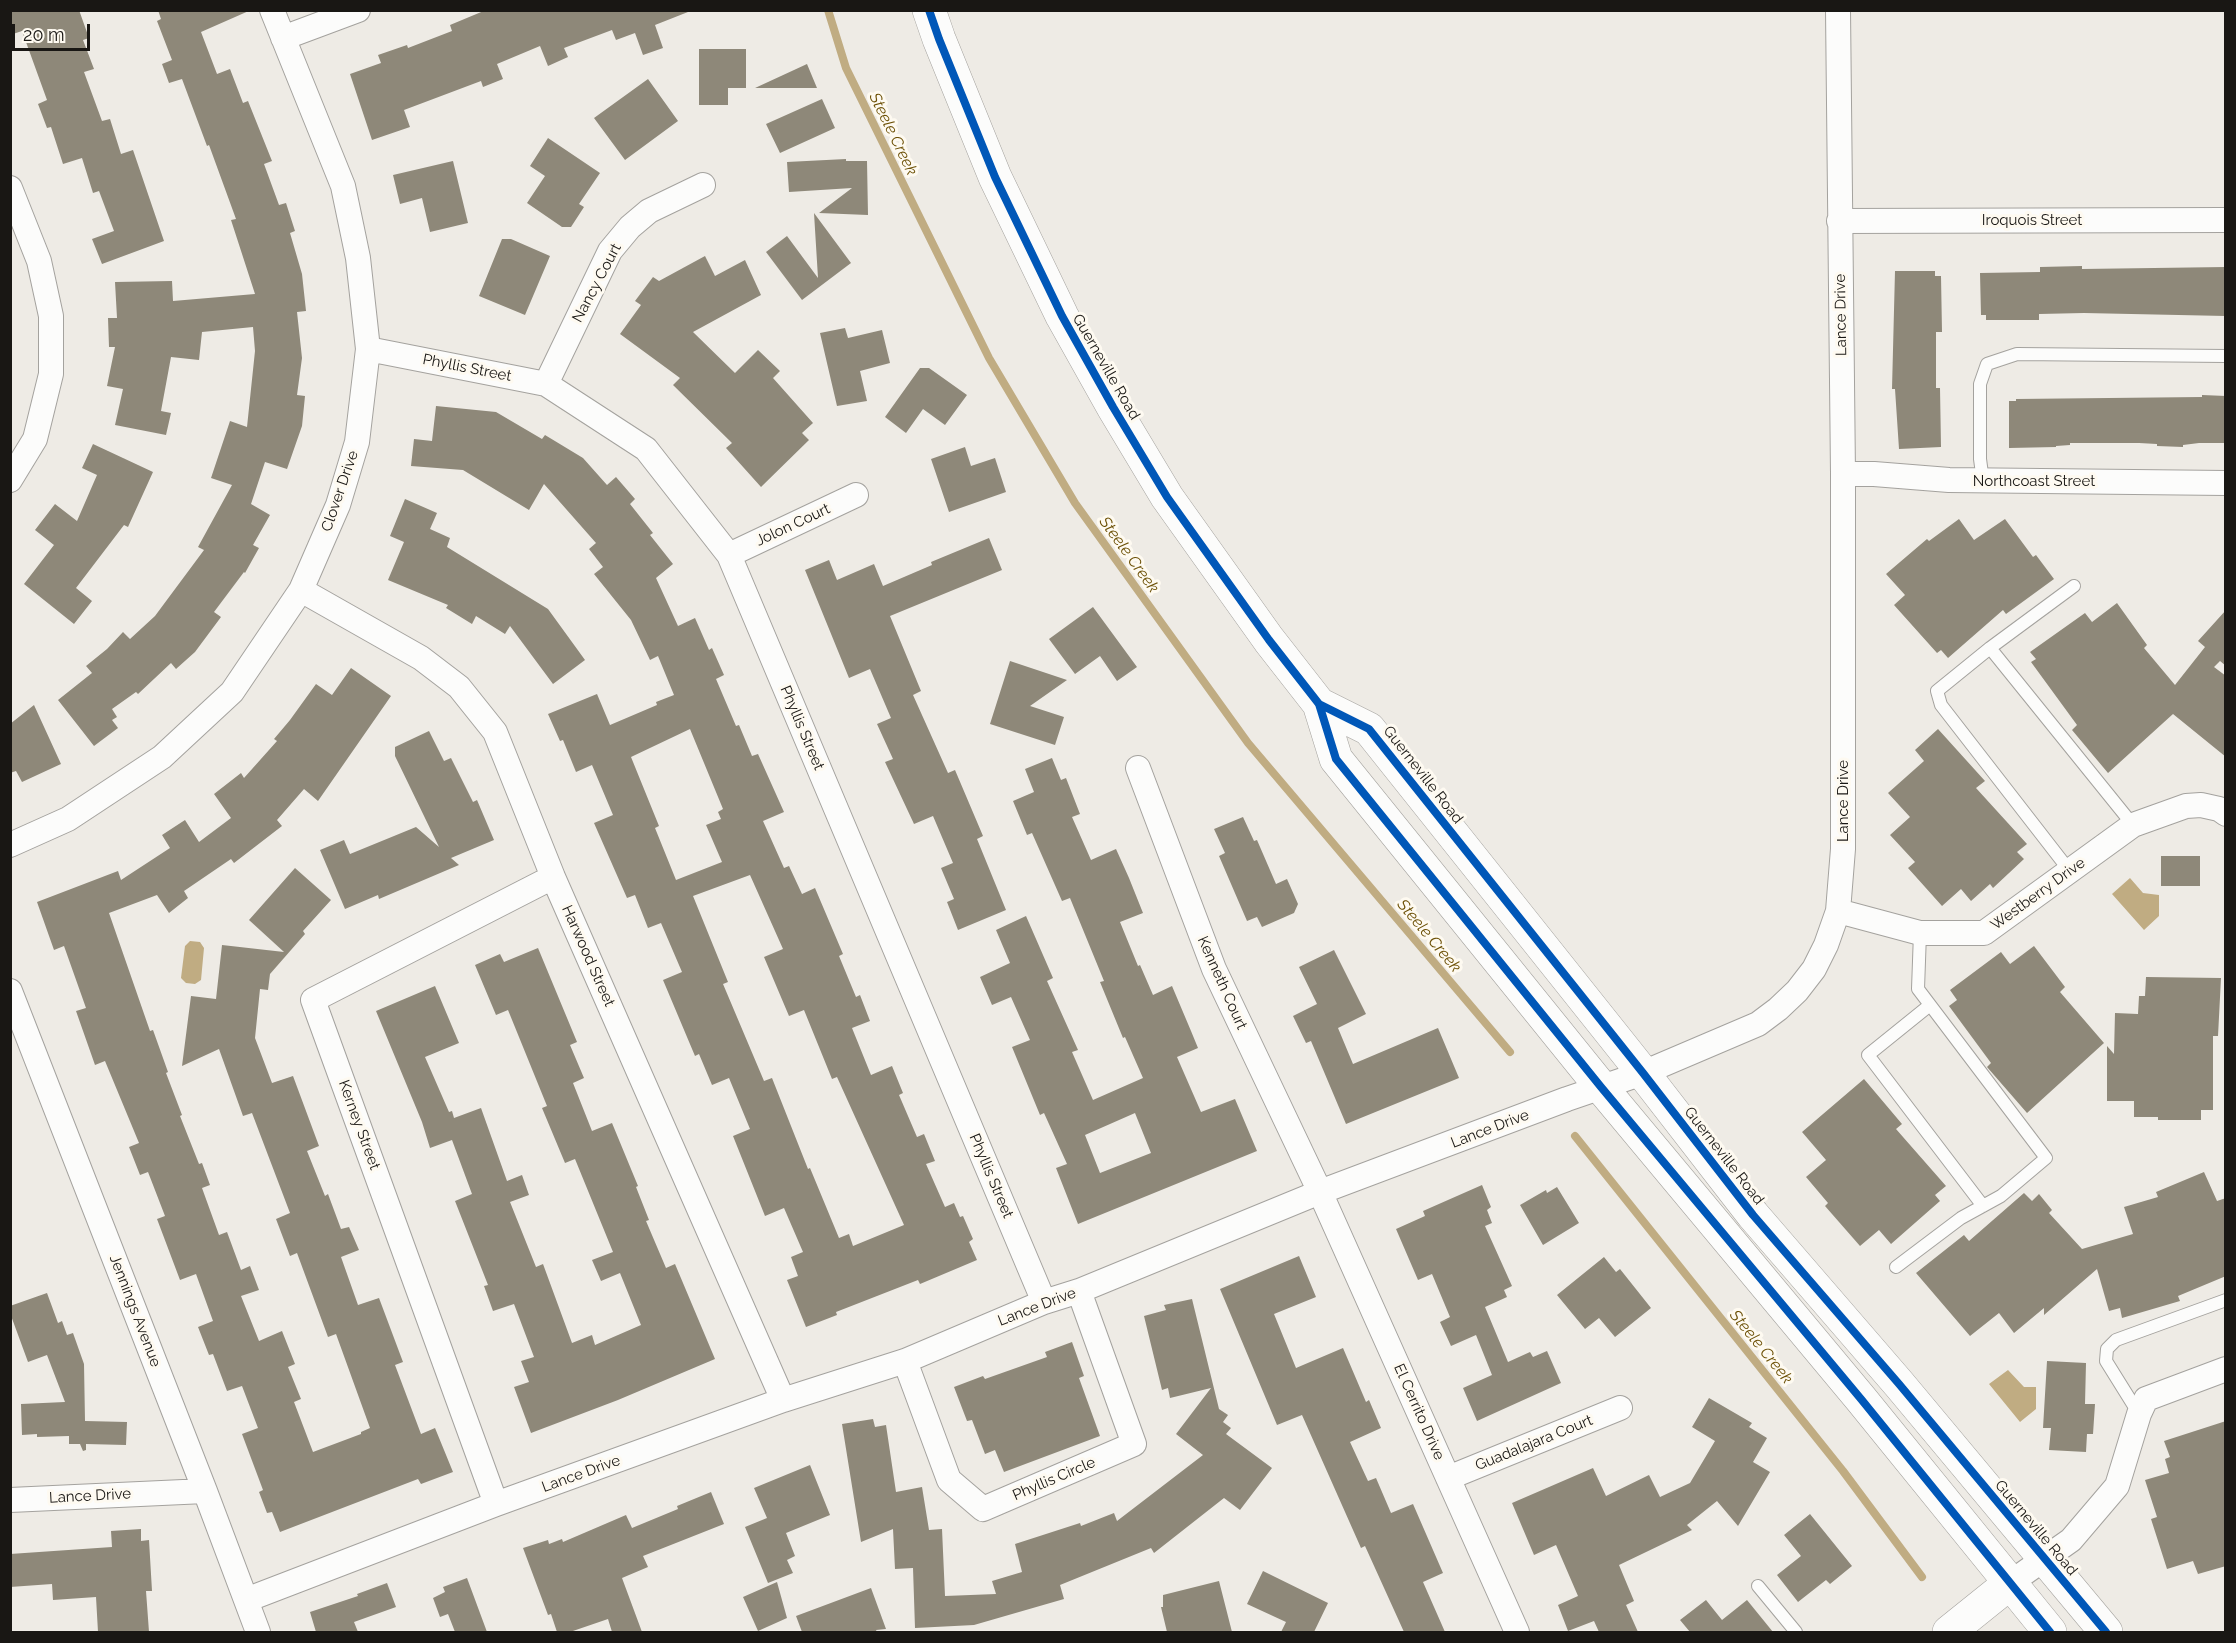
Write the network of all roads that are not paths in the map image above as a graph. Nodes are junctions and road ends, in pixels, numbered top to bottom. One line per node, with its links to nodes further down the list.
1 (272, 10): 5 (street, Clover Drive)
2 (358, 10): 5 (street)
3 (929, 10): 22 (main road, Guerneville Road)
4 (1838, 10): 8 (street, Lance Drive)
5 (283, 38): 10 (street, Clover Drive)
6 (703, 185): 12 (street, Nancy Court)
7 (10, 188): 14 (street)
8 (1839, 220): 9 (street, Iroquois Street); 13 (street, Lance Drive)
9 (2226, 220)
10 (369, 349): 12 (street, Phyllis Street); 20 (street, Clover Drive)
11 (2226, 356): 15 (lane)
12 (546, 384): 18 (street, Phyllis Street)
13 (1843, 474): 15 (street, Northcoast Street); 29 (street, Lance Drive)
14 (10, 480)
15 (1983, 481): 16 (street, Northcoast Street)
16 (2226, 483)
17 (856, 495): 18 (street, Jolon Court)
18 (729, 555): 40 (street, Phyllis Street)
19 (2074, 586): 21 (lane)
20 (301, 590): 26 (street, Clover Drive); 28 (street, Harwood Street)
21 (1990, 648): 25 (lane); 27 (lane)
22 (1319, 704): 33 (main road, Guerneville Road); 34 (main road, Guerneville Road)
23 (1138, 768): 35 (street, Kenneth Court)
24 (2226, 814): 25 (street, Westberry Drive)
25 (2133, 825): 27 (street, Westberry Drive)
26 (10, 845)
27 (2069, 870): 30 (street, Westberry Drive)
28 (553, 877): 43 (street, Harwood Street); 49 (street, Kerney Street)
29 (1838, 911): 30 (street, Westberry Drive); 33 (street, Lance Drive)
30 (1920, 933): 32 (lane)
31 (10, 991): 47 (street, Jennings Avenue)
32 (1930, 1005): 36 (lane); 36 (lane)
33 (1643, 1073): 34 (street, Lance Drive); 50 (main road, Guerneville Road)
34 (1601, 1087): 35 (street, Lance Drive); 51 (main road, Guerneville Road)
35 (1320, 1192): 38 (street, Lance Drive); 46 (street, El Cerrito Drive)
36 (1983, 1206): 37 (lane)
37 (1896, 1268)
38 (1079, 1291): 40 (street, Lance Drive); 41 (street, Phyllis Circle)
39 (2226, 1300): 45 (lane)
40 (1044, 1302): 41 (street, Lance Drive)
41 (905, 1361): 43 (street, Lance Drive)
42 (2226, 1369): 45 (street)
43 (783, 1400): 49 (street, Lance Drive)
44 (1620, 1408): 46 (street, Guadalajara Court)
45 (2139, 1414): 50 (street)
46 (1448, 1478): 55 (street, El Cerrito Drive)
47 (205, 1491): 48 (street, Lance Drive); 53 (street, Jennings Avenue)
48 (10, 1500)
49 (496, 1504): 53 (street, Lance Drive)
50 (2044, 1558): 51 (street); 59 (main road, Guerneville Road)
51 (2010, 1583): 57 (main road); 58 (main road, Guerneville Road)
52 (1758, 1586): 56 (lane)
53 (246, 1600): 54 (street, Jennings Avenue)
54 (258, 1632)
55 (1517, 1632)
56 (1796, 1632)
57 (1949, 1632)
58 (2050, 1632)
59 (2106, 1632)

